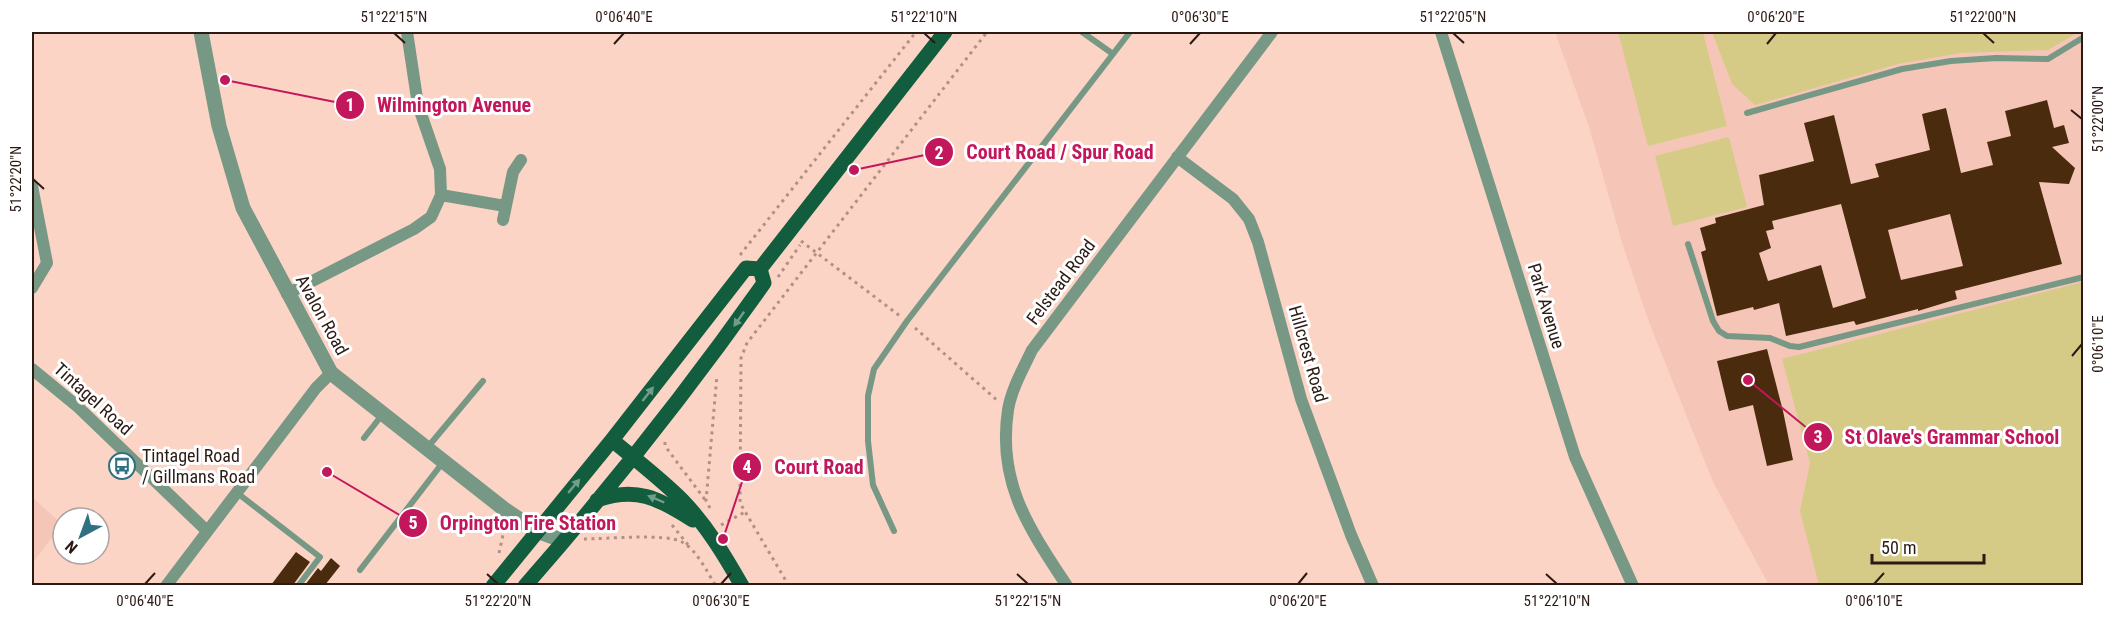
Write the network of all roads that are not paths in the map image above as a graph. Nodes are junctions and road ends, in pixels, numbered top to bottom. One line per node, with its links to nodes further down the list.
1 (201, 32): 21 (street, Avalon Road)
2 (407, 32): 14 (street)
3 (945, 32): 18 (main road)
4 (1082, 32): 9 (lane)
5 (1130, 32): 9 (lane)
6 (1272, 32): 11 (street, Felstead Road)
7 (1441, 32): 46 (street, Park Avenue)
8 (2084, 37): 10 (lane)
9 (1113, 54): 36 (lane)
10 (1747, 113)
11 (1177, 158): 44 (street, Felstead Road); 45 (street, Hillcrest Road)
12 (521, 160): 15 (street)
13 (32, 186): 20 (street)
14 (441, 195): 15 (street); 21 (street)
15 (505, 206): 16 (street)
16 (502, 220)
17 (1688, 244): 19 (lane)
18 (760, 269): 27 (main road, one-way to 18); 29 (main road, one-way to 29)
19 (2084, 277)
20 (32, 288)
21 (287, 294): 23 (street, Avalon Road)
22 (32, 369): 34 (street, Tintagel Road)
23 (331, 373): 25 (street, Avalon Road); 31 (street)
24 (483, 381): 28 (lane)
25 (382, 414): 26 (lane); 28 (street, Avalon Road)
26 (364, 438)
27 (612, 440): 29 (main road); 35 (main road, one-way to 27)
28 (427, 448): 30 (street, Avalon Road)
29 (633, 457): 32 (main road); 33 (main road)
30 (444, 461): 35 (street, Avalon Road); 38 (lane)
31 (236, 492): 34 (street); 40 (lane)
32 (597, 500): 33 (main road, one-way to 32); 37 (main road)
33 (711, 523): 43 (main road)
34 (207, 531): 39 (street)
35 (537, 531): 37 (street, Avalon Road); 41 (main road)
36 (894, 531)
37 (577, 536): 42 (main road)
38 (360, 570)
39 (166, 585)
40 (298, 585)
41 (493, 585)
42 (525, 585)
43 (742, 585)
44 (1067, 585)
45 (1373, 585)
46 (1633, 585)

